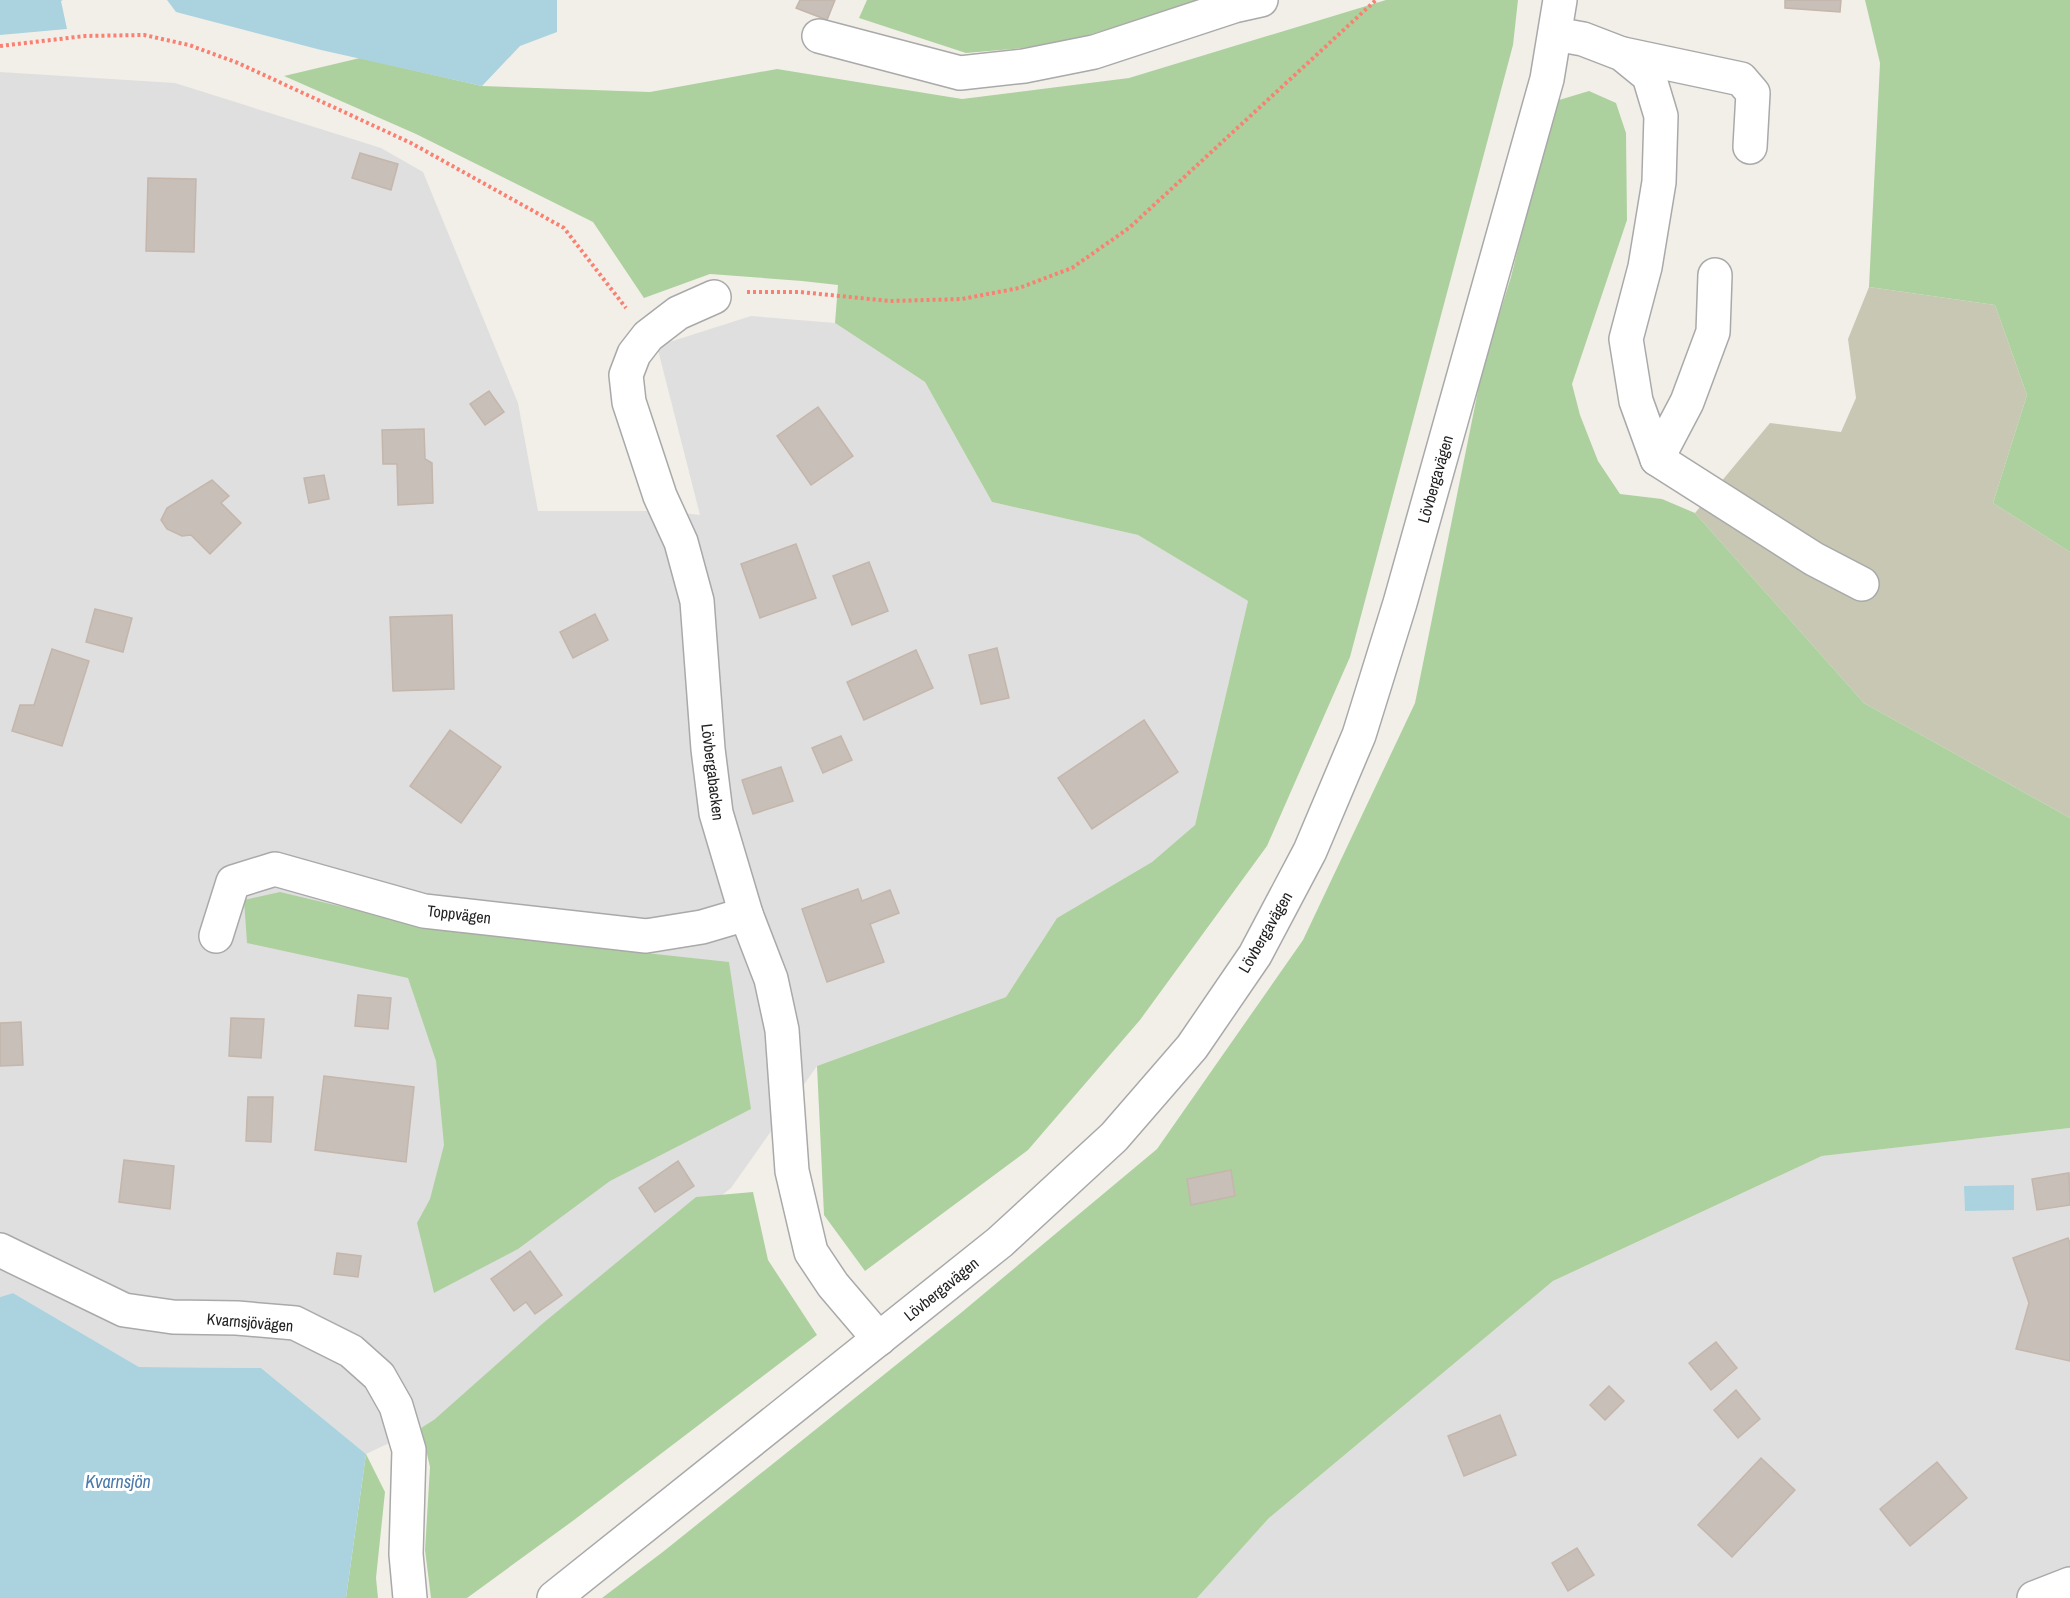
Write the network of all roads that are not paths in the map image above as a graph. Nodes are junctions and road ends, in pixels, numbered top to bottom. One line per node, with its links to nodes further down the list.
1 (1261, 0): 4 (street)
2 (1560, 0): 3 (street, Lövbergavägen)
3 (1555, 33): 5 (street); 14 (street, Lövbergavägen)
4 (819, 36)
5 (1622, 54): 6 (street); 9 (street)
6 (1750, 147)
7 (1715, 275): 9 (street)
8 (714, 297): 11 (street, Lövbergabacken)
9 (1657, 459): 10 (street)
10 (1862, 584)
11 (746, 914): 12 (street, Toppvägen); 14 (street, Lövbergabacken)
12 (216, 936)
13 (0, 1250): 16 (street, Kvarnsjövägen)
14 (879, 1339): 17 (street, Lövbergavägen)
15 (2070, 1584): 18 (street)
16 (410, 1598)
17 (554, 1598)
18 (2034, 1598)

